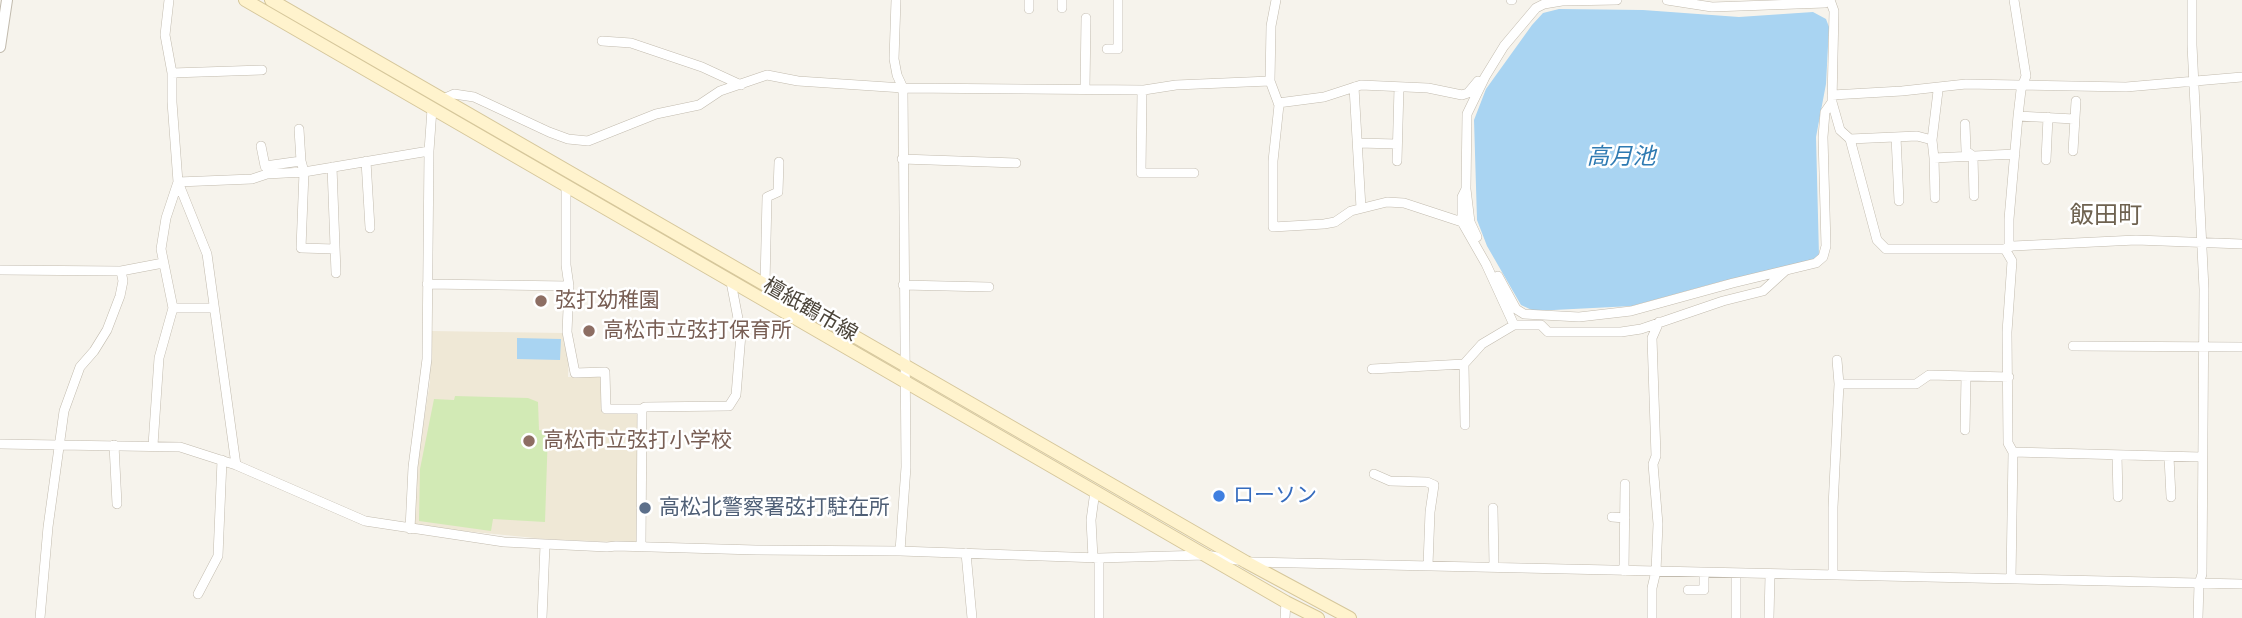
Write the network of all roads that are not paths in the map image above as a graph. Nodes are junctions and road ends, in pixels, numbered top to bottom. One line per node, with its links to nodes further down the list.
1 (7, 0): 15 (street)
2 (169, 0): 18 (street)
3 (245, 0): 35 (main road, 檀紙鶴市線)
4 (271, 0): 31 (main road, 檀紙鶴市線)
5 (896, 0): 27 (street)
6 (1118, 0): 16 (street)
7 (1276, 0): 21 (street)
8 (1617, 0): 19 (street)
9 (1667, 0): 10 (street)
10 (1830, 0): 32 (street)
11 (2014, 0): 23 (street)
12 (2192, 0): 22 (street)
13 (1086, 18): 28 (street)
14 (602, 41): 24 (street)
15 (0, 47)
16 (1107, 49)
17 (262, 70): 18 (street)
18 (172, 73): 62 (street)
19 (1485, 76): 26 (street); 64 (street)
20 (2242, 77): 22 (street)
21 (1270, 81): 29 (street); 34 (street)
22 (2194, 81): 23 (street); 71 (street)
23 (2024, 84): 32 (street); 36 (street)
24 (741, 85): 27 (street); 31 (street)
25 (1354, 87): 26 (street); 34 (street); 44 (street)
26 (1399, 87): 45 (street)
27 (903, 88): 28 (street); 52 (street)
28 (1085, 89): 29 (street)
29 (1142, 90): 61 (street)
30 (1938, 91): 43 (street)
31 (443, 99): 83 (main road, 檀紙鶴市線)
32 (1832, 99): 42 (street); 79 (street)
33 (2076, 101): 38 (street)
34 (1278, 103): 68 (street)
35 (432, 109): 47 (street); 63 (main road, 檀紙鶴市線)
36 (2018, 116): 37 (street); 49 (street)
37 (2048, 117): 38 (street); 53 (street)
38 (2074, 119): 48 (street)
39 (1965, 124): 50 (street)
40 (299, 129): 56 (street)
41 (1896, 137): 42 (street); 43 (street); 67 (street)
42 (1850, 139): 73 (street)
43 (1932, 140): 51 (street)
44 (1358, 143): 45 (street); 68 (street)
45 (1396, 144): 55 (street)
46 (261, 146): 56 (street)
47 (429, 150): 54 (street); 82 (street)
48 (2073, 151)
49 (2015, 153): 50 (street); 73 (street)
50 (1973, 156): 51 (street); 65 (street)
51 (1934, 158): 66 (street)
52 (902, 159): 58 (street); 84 (street)
53 (2046, 160)
54 (366, 161): 59 (street); 70 (street)
55 (1396, 161)
56 (301, 162): 60 (street)
57 (779, 162): 83 (street)
58 (1016, 163)
59 (332, 167): 60 (street); 74 (street)
60 (304, 172): 62 (street); 74 (street)
61 (1194, 173)
62 (178, 182): 75 (street); 88 (street)
63 (566, 185): 81 (main road, 檀紙鶴市線); 85 (street)
64 (1466, 189): 69 (street); 76 (street)
65 (1974, 196)
66 (1935, 198)
67 (1899, 201)
68 (1361, 208): 69 (street)
69 (1462, 222): 76 (street)
70 (370, 228)
71 (2202, 242): 72 (street); 73 (street); 91 (street)
72 (2242, 244)
73 (2007, 248): 99 (street)
74 (335, 249): 80 (street)
75 (163, 263): 78 (street); 87 (street)
76 (1486, 264): 79 (street); 90 (street)
77 (0, 270): 78 (street)
78 (121, 271): 106 (street)
79 (1785, 271): 89 (street)
80 (336, 272)
81 (731, 282): 100 (main road, 檀紙鶴市線); 102 (street)
82 (427, 284): 85 (street); 124 (street)
83 (765, 284): 96 (main road, 檀紙鶴市線)
84 (903, 285): 86 (street); 96 (street)
85 (569, 286): 102 (street)
86 (989, 287)
87 (173, 308): 88 (street); 108 (street)
88 (214, 308): 114 (street)
89 (1659, 322): 90 (street); 135 (street)
90 (1514, 325): 95 (street)
91 (2204, 345): 92 (street); 93 (street); 112 (street)
92 (2073, 346)
93 (2242, 347)
94 (1837, 360): 101 (street)
95 (1464, 364): 97 (street); 103 (street)
96 (904, 365): 100 (street); 131 (main road, 檀紙鶴市線)
97 (1371, 369)
98 (1966, 376): 99 (street); 101 (street); 104 (street)
99 (2009, 377): 109 (street)
100 (904, 382): 117 (main road, 檀紙鶴市線); 127 (street)
101 (1839, 384): 139 (street)
102 (642, 409): 126 (street)
103 (1465, 425)
104 (1965, 430)
105 (0, 444): 106 (street)
106 (59, 444): 107 (street); 146 (street)
107 (114, 445): 108 (street); 120 (street)
108 (153, 445): 113 (street)
109 (2013, 452): 110 (street); 140 (street)
110 (2117, 455): 111 (street); 118 (street)
111 (2169, 457): 112 (street); 119 (street)
112 (2202, 457): 141 (street)
113 (222, 460): 114 (street); 144 (street)
114 (236, 465): 124 (street)
115 (1374, 474): 132 (street)
116 (1626, 484): 123 (street)
117 (1095, 491): 129 (main road, 檀紙鶴市線); 130 (street)
118 (2118, 497)
119 (2171, 497)
120 (117, 504)
121 (1493, 508): 133 (street)
122 (1612, 517): 123 (street)
123 (1625, 518): 134 (street)
124 (410, 529): 125 (street)
125 (545, 545): 126 (street); 147 (street)
126 (641, 547): 127 (street)
127 (900, 551): 128 (street)
128 (967, 553): 130 (street); 148 (street)
129 (1205, 555): 130 (street); 131 (street); 145 (main road, 檀紙鶴市線)
130 (1096, 558): 149 (street)
131 (1246, 562): 132 (street); 152 (main road, 檀紙鶴市線)
132 (1429, 565): 133 (street)
133 (1494, 566): 134 (street)
134 (1625, 571): 135 (street)
135 (1656, 571): 136 (street); 153 (street)
136 (1704, 573): 137 (street); 143 (street)
137 (1736, 574): 138 (street); 154 (street)
138 (1770, 575): 139 (street); 155 (street)
139 (1833, 575): 140 (street)
140 (2011, 579): 141 (street)
141 (2199, 584): 142 (street); 156 (street)
142 (2242, 584)
143 (1688, 590)
144 (198, 594)
145 (1286, 603): 150 (street); 151 (main road, 檀紙鶴市線)
146 (40, 618)
147 (542, 618)
148 (972, 618)
149 (1099, 618)
150 (1285, 618)
151 (1318, 618)
152 (1350, 618)
153 (1652, 618)
154 (1736, 618)
155 (1769, 618)
156 (2198, 618)

